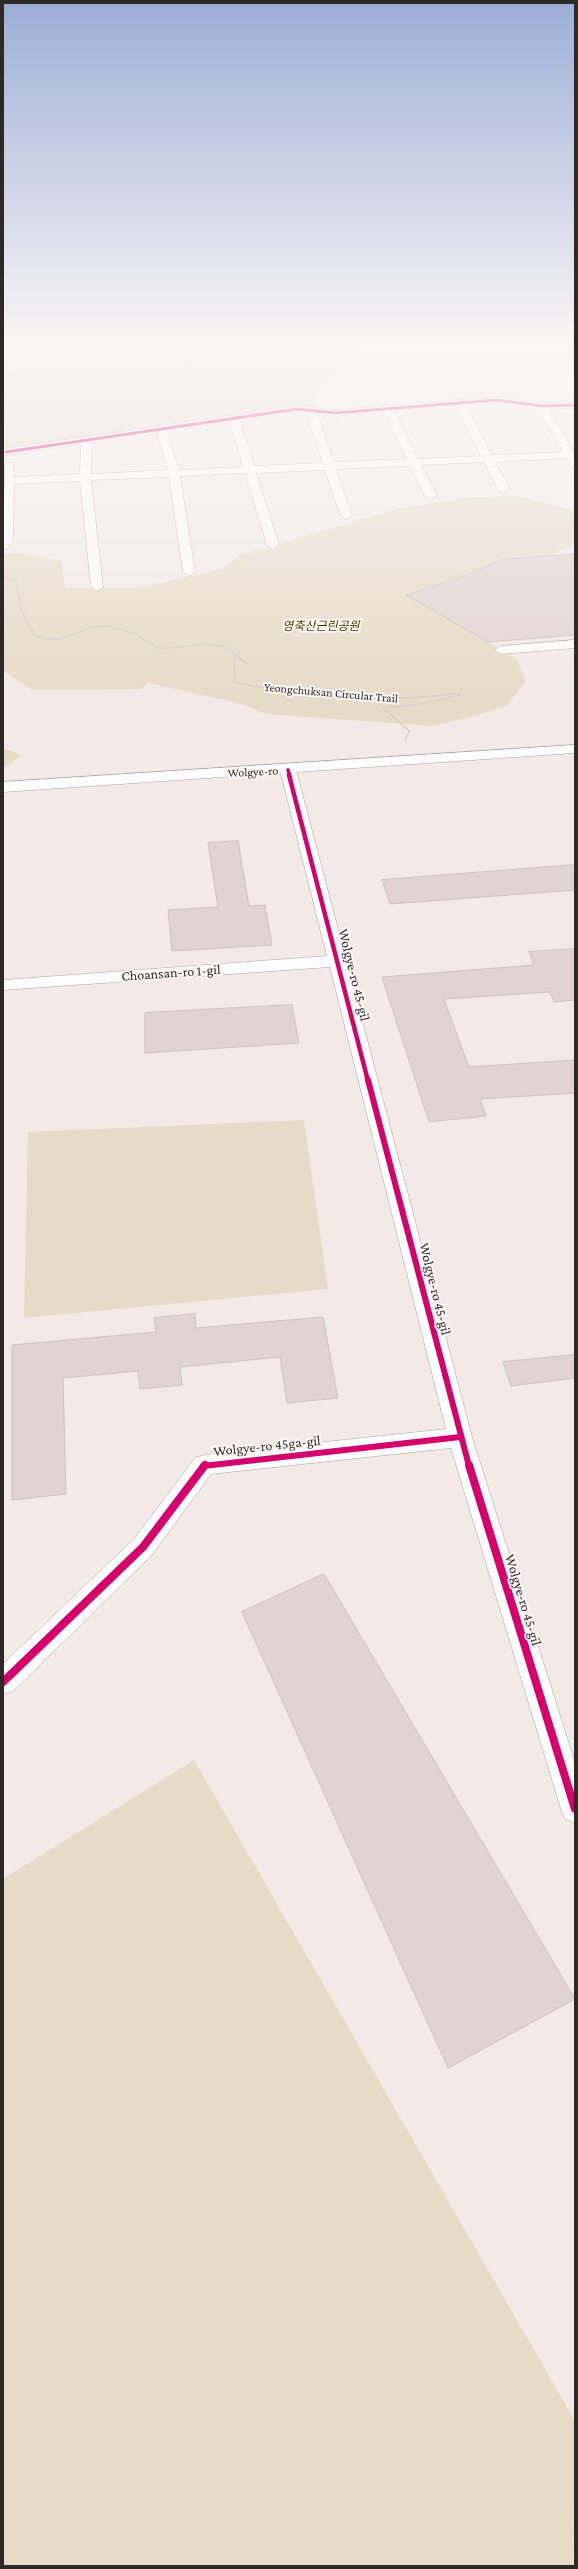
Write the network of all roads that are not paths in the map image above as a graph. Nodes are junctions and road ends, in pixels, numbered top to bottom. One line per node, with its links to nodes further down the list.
1 (9, 464): 12 (street)
2 (86, 464): 11 (street)
3 (171, 464): 10 (street)
4 (249, 464): 9 (street)
5 (389, 464): 8 (street)
6 (413, 464): 14 (street)
7 (491, 464): 13 (street)
8 (331, 466): 9 (street); 15 (street)
9 (251, 469): 10 (street); 16 (street)
10 (174, 473): 11 (street); 18 (street)
11 (85, 477): 12 (street); 19 (street)
12 (5, 480): 17 (street)
13 (504, 490)
14 (431, 496)
15 (346, 515)
16 (273, 545)
17 (3, 546)
18 (189, 572)
19 (97, 586)
20 (575, 644): 21 (street)
21 (501, 650)
22 (575, 749): 23 (street, Wolgye-ro)
23 (288, 770): 24 (street, Wolgye-ro); 25 (street, Wolgye-ro 45-gil)
24 (3, 787)
25 (338, 961): 26 (street, Choansan-ro 1-gil); 27 (street, Wolgye-ro 45-gil)
26 (3, 985)
27 (460, 1437): 28 (street, Wolgye-ro 45ga-gil); 29 (street, Wolgye-ro 45-gil)
28 (3, 1682)
29 (575, 1809)

